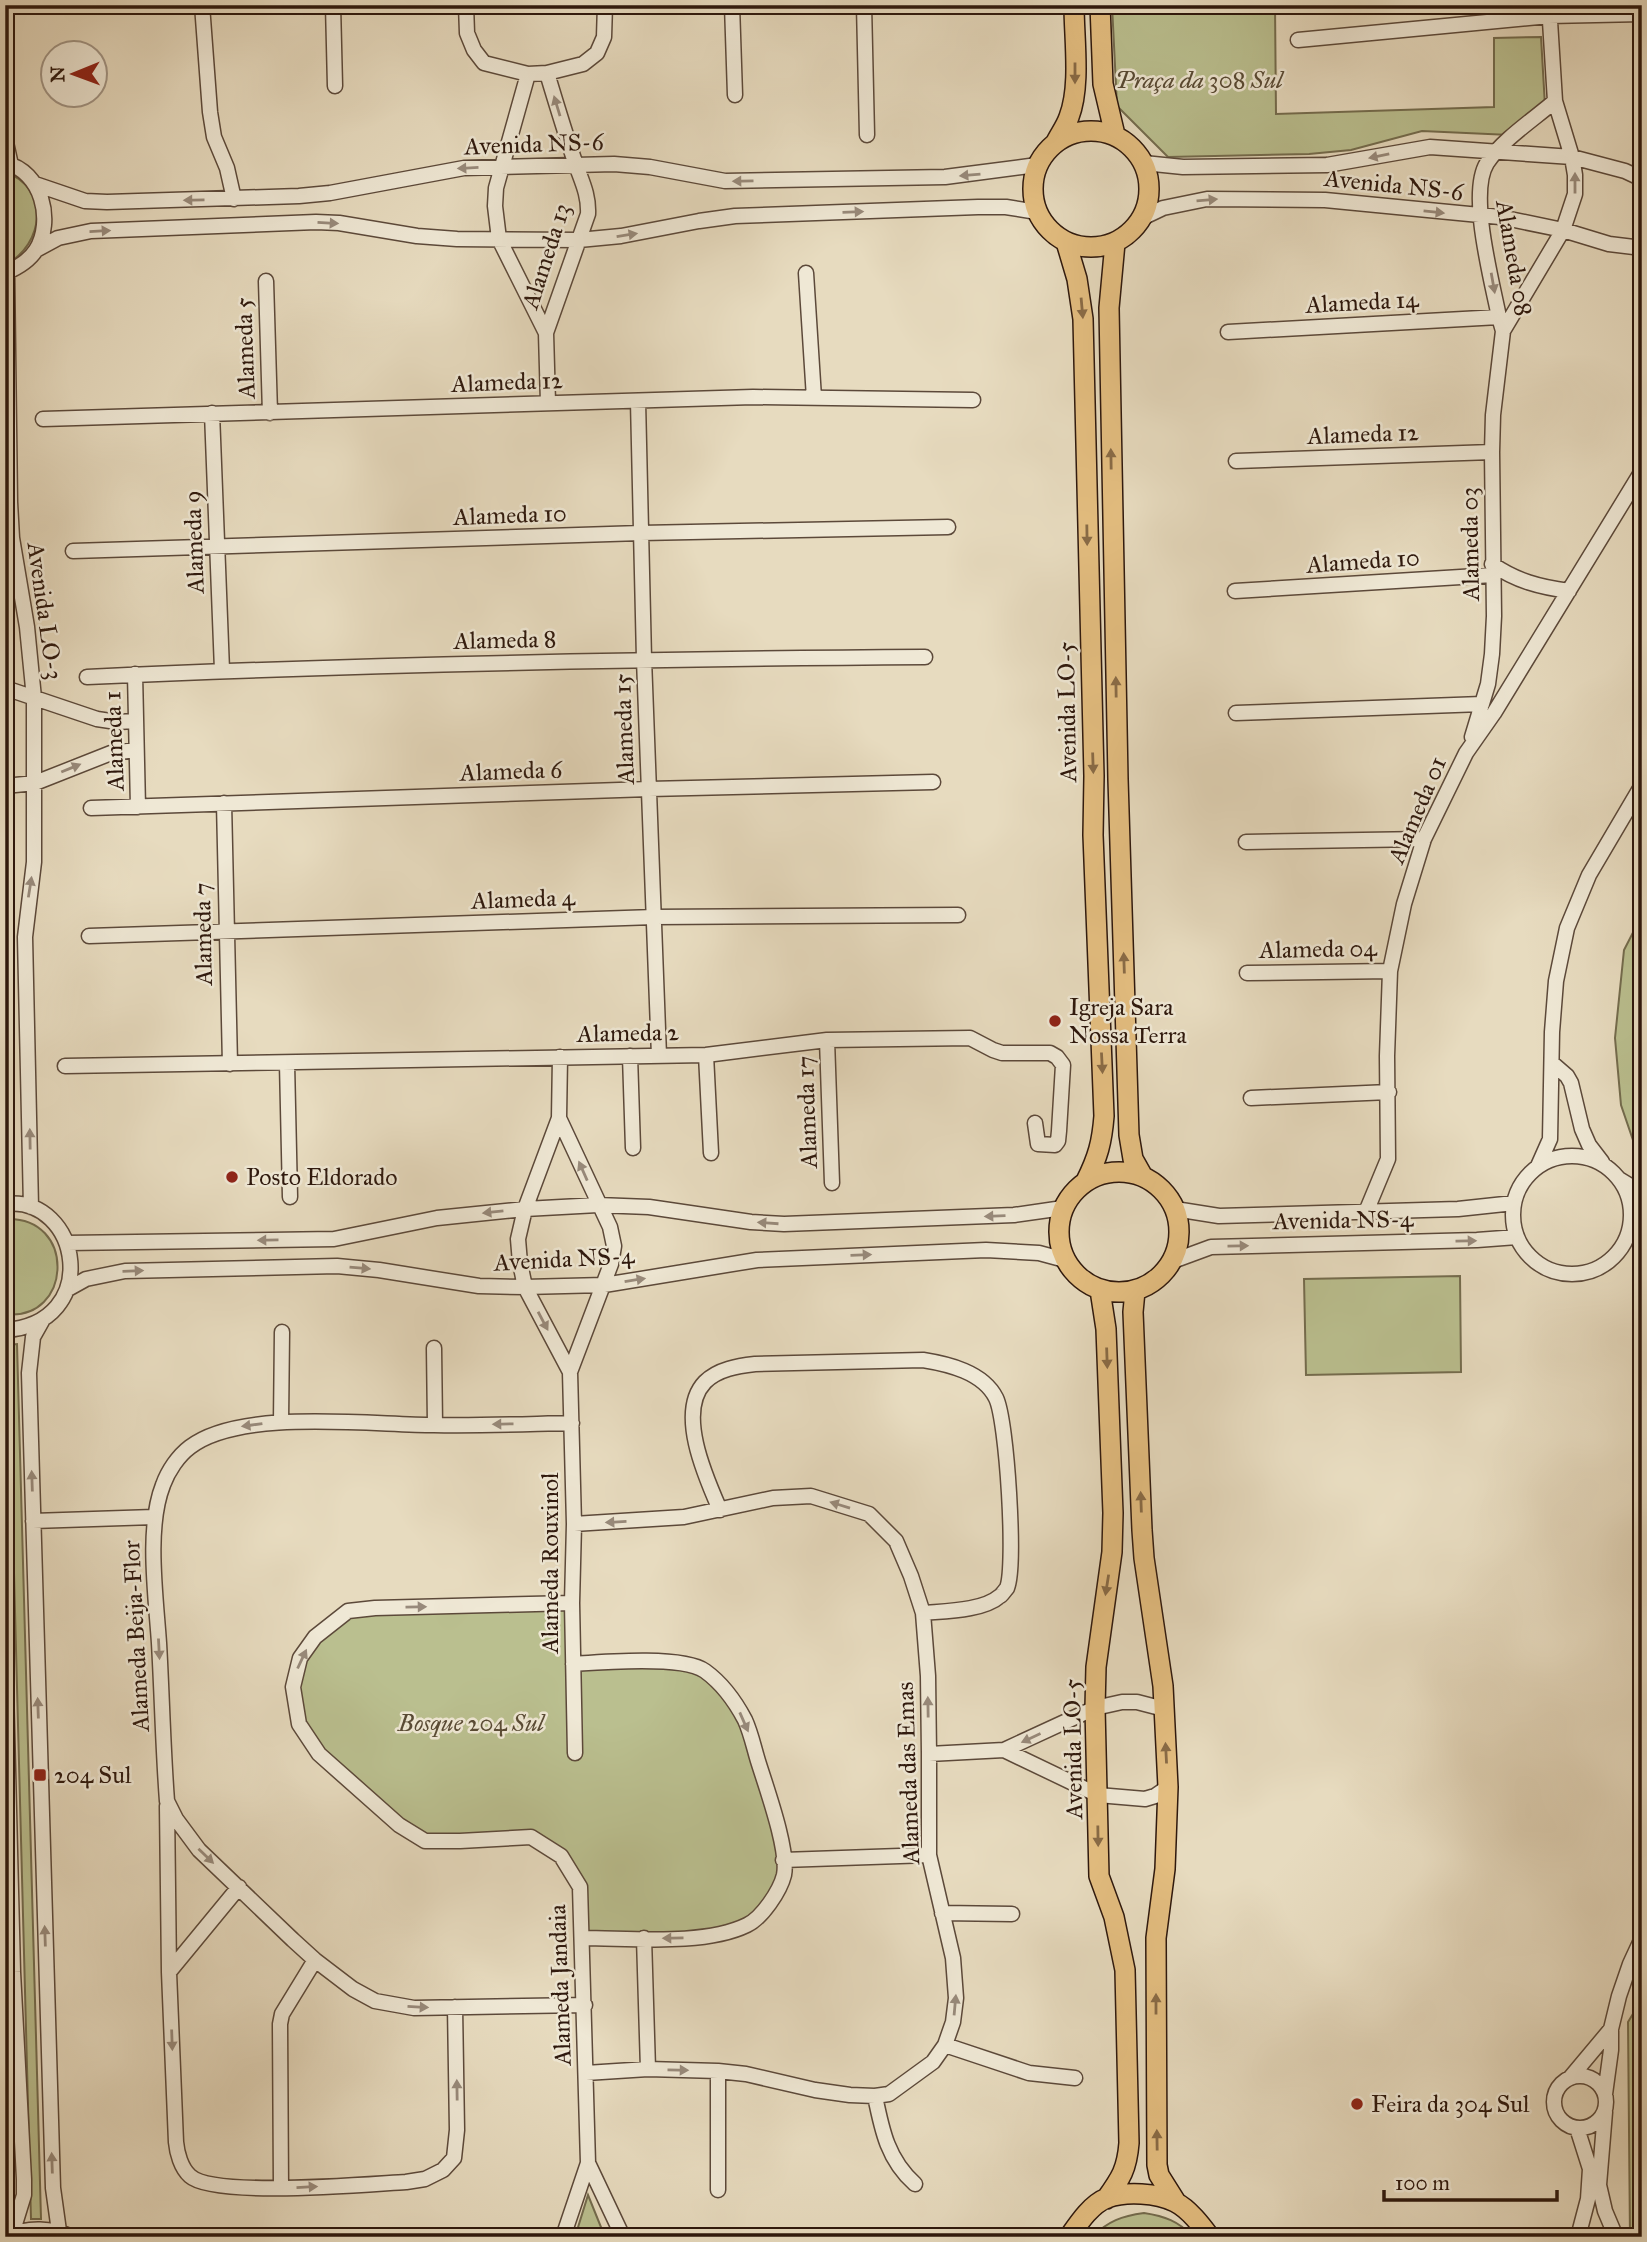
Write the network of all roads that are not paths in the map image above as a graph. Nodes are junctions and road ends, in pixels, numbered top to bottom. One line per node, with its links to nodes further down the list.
1 (202, 5): 30 (street)
2 (333, 5): 14 (street)
3 (466, 5): 13 (street)
4 (732, 5): 15 (street)
5 (864, 5): 17 (street)
6 (1074, 5): 20 (main road, one-way to 20)
7 (1100, 5): 18 (main road)
8 (1549, 11): 10 (street); 11 (street); 16 (street, Alameda 08)
9 (606, 12): 12 (street)
10 (1642, 14)
11 (1298, 40)
12 (547, 73): 13 (street); 25 (street, Alameda 13, one-way to 12)
13 (528, 74): 27 (street, Alameda 13)
14 (335, 86)
15 (735, 95)
16 (1555, 100): 21 (street, Alameda 08); 22 (street, Alameda 08)
17 (867, 135)
18 (1115, 135): 20 (main road); 23 (main road)
19 (5, 138): 24 (street)
20 (1056, 142): 26 (main road)
21 (1495, 152): 22 (street, Avenida NS-6); 23 (street, Avenida NS-6, one-way to 23); 32 (street, Alameda 08)
22 (1572, 157): 28 (street, Avenida NS-6); 34 (street, Alameda 08, one-way to 22)
23 (1144, 163): 33 (main road)
24 (8, 164): 29 (street)
25 (576, 165): 26 (street, Avenida NS-6, one-way to 25); 27 (street, Avenida NS-6); 36 (street, Alameda 13)
26 (1037, 165): 31 (main road)
27 (501, 168): 30 (street, Avenida NS-6, one-way to 30); 35 (street, Alameda 13)
28 (1642, 179)
29 (34, 184): 30 (street, Avenida NS-6, one-way to 29); 40 (street)
30 (234, 199)
31 (1037, 212): 36 (street, one-way to 31); 37 (main road)
32 (1481, 217): 33 (street, Avenida NS-6, one-way to 32); 34 (street, Avenida NS-6); 44 (street, Alameda 08, one-way to 44)
33 (1142, 218): 38 (main road)
34 (1563, 230): 39 (street, Avenida NS-6); 45 (street, Alameda 08)
35 (499, 239): 36 (street); 40 (street, one-way to 35); 47 (street, Alameda 13)
36 (579, 240): 47 (street, Alameda 13)
37 (1066, 242): 38 (main road); 112 (main road, Avenida LO-5, one-way to 112)
38 (1115, 243): 110 (main road, Avenida LO-5, one-way to 38)
39 (1642, 248)
40 (36, 250): 41 (street)
41 (6, 273): 71 (street, Avenida LO-3)
42 (806, 273): 48 (street)
43 (266, 281): 52 (street, Alameda 5)
44 (1499, 317): 45 (street, Alameda 08); 46 (street, Alameda 14)
45 (1503, 331): 55 (street, Alameda 03)
46 (1228, 332)
47 (546, 333): 51 (street, Alameda 13)
48 (814, 398): 49 (street, Alameda 12); 50 (street, Alameda 12)
49 (973, 400)
50 (638, 401): 51 (street, Alameda 12); 59 (street, Alameda 15)
51 (548, 403): 52 (street, Alameda 12)
52 (270, 413): 53 (street, Alameda 12)
53 (212, 414): 54 (street, Alameda 12); 60 (street, Alameda 9)
54 (43, 419)
55 (1492, 452): 56 (street, Alameda 12); 62 (street, Alameda 03)
56 (1236, 461)
57 (1642, 471): 64 (street, Alameda 01)
58 (948, 527): 59 (street, Alameda 10)
59 (641, 533): 60 (street, Alameda 10); 66 (street, Alameda 15)
60 (216, 547): 61 (street, Alameda 10); 67 (street, Alameda 9)
61 (73, 551)
62 (1492, 570): 63 (street, Alameda 10); 64 (street); 72 (street, Alameda 03)
63 (1235, 591)
64 (1569, 591): 76 (street, Alameda 01)
65 (925, 657): 66 (street, Alameda 8)
66 (644, 659): 67 (street, Alameda 8); 81 (street, Alameda 15)
67 (222, 670): 68 (street, Alameda 8)
68 (135, 674): 69 (street, Alameda 8); 74 (street, Alameda 1)
69 (87, 677)
70 (5, 688): 71 (street)
71 (34, 698): 74 (street); 78 (street, Avenida LO-3)
72 (1482, 704): 73 (street); 76 (street, Alameda 03)
73 (1236, 713)
74 (136, 722): 75 (street, Alameda 1)
75 (136, 750): 78 (street, one-way to 75); 83 (street, Alameda 1)
76 (1466, 753): 85 (street, Alameda 01)
77 (933, 782): 81 (street, Alameda 6)
78 (35, 783): 80 (street); 119 (street, Avenida LO-3, one-way to 78)
79 (1642, 785): 99 (street)
80 (5, 786)
81 (649, 789): 82 (street, Alameda 6); 88 (street, Alameda 15)
82 (224, 803): 83 (street, Alameda 6); 89 (street, Alameda 7)
83 (138, 807): 84 (street, Alameda 6)
84 (91, 808)
85 (1424, 839): 86 (street); 91 (street, Alameda 01)
86 (1246, 842)
87 (958, 915): 88 (street, Alameda 4)
88 (654, 917): 89 (street, Alameda 4); 96 (street, Alameda 15)
89 (225, 932): 90 (street, Alameda 4); 100 (street, Alameda 7)
90 (89, 936)
91 (1390, 971): 92 (street, Alameda 04); 102 (street, Alameda 01)
92 (1247, 973)
93 (828, 1040): 94 (street, Alameda 2); 105 (street, Alameda 2); 113 (street, Alameda 17)
94 (706, 1055): 96 (street, Alameda 2); 107 (street)
95 (630, 1056): 96 (street, Alameda 2); 97 (street, Alameda 2); 106 (street)
96 (659, 1056)
97 (560, 1057): 98 (street, Alameda 2); 104 (street)
98 (287, 1063): 100 (street, Alameda 2); 115 (street)
99 (1552, 1063): 108 (street); 109 (street)
100 (230, 1064): 101 (street, Alameda 2)
101 (65, 1066)
102 (1388, 1091): 103 (street); 123 (street, Alameda 01)
103 (1251, 1098)
104 (559, 1118): 118 (street, one-way to 104); 121 (street)
105 (1035, 1123)
106 (633, 1148)
107 (711, 1153)
108 (1604, 1165): 109 (street); 111 (street)
109 (1538, 1166): 116 (street)
110 (1142, 1175): 112 (main road); 122 (main road)
111 (1619, 1179): 114 (street); 124 (street)
112 (1086, 1181): 120 (main road)
113 (832, 1182)
114 (1642, 1193)
115 (290, 1197)
116 (1514, 1203): 123 (street, Avenida NS-4); 125 (street)
117 (5, 1204): 119 (street)
118 (598, 1205): 120 (street, Avenida NS-4, one-way to 118); 121 (street, Avenida NS-4); 129 (street)
119 (31, 1207): 126 (street)
120 (1063, 1208): 127 (main road)
121 (525, 1209): 126 (street, Avenida NS-4, one-way to 126); 130 (street)
122 (1175, 1209): 123 (street, Avenida NS-4); 128 (main road)
123 (1366, 1212)
124 (1635, 1231): 125 (street)
125 (1517, 1237): 128 (street, Avenida NS-4, one-way to 125)
126 (67, 1243): 131 (street)
127 (1065, 1260): 129 (street, Avenida NS-4, one-way to 127); 132 (main road)
128 (1173, 1261): 133 (main road)
129 (604, 1285): 130 (street, Avenida NS-4); 138 (street)
130 (525, 1287): 131 (street, Avenida NS-4, one-way to 130); 138 (street, one-way to 138)
131 (68, 1289): 134 (street)
132 (1100, 1290): 133 (main road); 150 (main road, Avenida LO-5, one-way to 150)
133 (1135, 1291): 151 (main road, one-way to 133)
134 (42, 1321): 135 (street); 144 (street, one-way to 134)
135 (5, 1329)
136 (282, 1332): 139 (street)
137 (434, 1348): 141 (street)
138 (570, 1371): 140 (street, Alameda Rouxinol)
139 (281, 1422): 141 (street, Alameda Beija-Flor); 143 (street, Alameda Beija-Flor, one-way to 143)
140 (572, 1423): 141 (street, Alameda Beija-Flor, one-way to 141); 145 (street, Alameda Rouxinol)
141 (435, 1425)
142 (720, 1510): 145 (street, Alameda das Emas, one-way to 145); 147 (street, Alameda das Emas, one-way to 142); 147 (street)
143 (154, 1517): 144 (street); 159 (street, Alameda Beija-Flor, one-way to 159)
144 (33, 1521): 190 (street, one-way to 144)
145 (574, 1524): 146 (street, Alameda Rouxinol)
146 (572, 1603): 149 (street, Alameda Rouxinol); 165 (street, Alameda Jandaia, one-way to 146)
147 (923, 1614): 154 (street, Alameda das Emas, one-way to 147)
148 (5, 1648): 155 (street)
149 (573, 1664): 153 (street, Alameda Rouxinol); 161 (street, one-way to 161)
150 (1095, 1708): 151 (street); 152 (street, one-way to 152); 158 (main road, Avenida LO-5)
151 (1164, 1709): 156 (main road, one-way to 151)
152 (1004, 1750): 154 (street); 158 (street)
153 (575, 1753)
154 (929, 1754): 160 (street, Alameda das Emas)
155 (7, 1763): 157 (street)
156 (1168, 1787): 158 (street); 189 (main road, one-way to 156)
157 (8, 1794): 172 (street)
158 (1098, 1795): 188 (main road, Avenida LO-5, one-way to 188)
159 (166, 1801): 162 (street, one-way to 162); 169 (street, Alameda Beija-Flor)
160 (929, 1855): 161 (street); 163 (street, Alameda das Emas)
161 (783, 1860): 166 (street, one-way to 166)
162 (239, 1887): 168 (street); 169 (street)
163 (942, 1913): 164 (street); 174 (street, Alameda das Emas, one-way to 163)
164 (1012, 1914)
165 (583, 1938): 166 (street); 170 (street, Alameda Jandaia)
166 (644, 1938): 175 (street)
167 (1642, 1938): 173 (street)
168 (315, 1960): 171 (street, one-way to 171); 186 (street)
169 (169, 1972): 186 (street, Alameda Beija-Flor, one-way to 186)
170 (585, 2005): 171 (street); 177 (street, Alameda Jandaia)
171 (455, 2007): 186 (street, Alameda Beija-Flor, one-way to 171)
172 (10, 2019): 191 (street)
173 (1611, 2029): 179 (street); 180 (street)
174 (945, 2045): 178 (street); 181 (street, Alameda das Emas)
175 (648, 2069): 176 (street, one-way to 176); 177 (street)
176 (718, 2071): 181 (street); 187 (street)
177 (586, 2073): 184 (street, Alameda Jandaia)
178 (1075, 2078)
179 (1570, 2078): 180 (street); 183 (street)
180 (1605, 2094): 182 (street)
181 (875, 2096): 185 (street)
182 (1605, 2112): 183 (street); 197 (street)
183 (1577, 2128): 196 (street)
184 (588, 2163): 192 (street, Alameda Jandaia); 193 (street, Alameda Jandaia)
185 (915, 2184)
186 (281, 2188)
187 (718, 2190)
188 (1106, 2199): 189 (main road); 194 (main road, Avenida LO-5)
189 (1176, 2202): 195 (main road)
190 (65, 2234): 191 (street)
191 (10, 2235)
192 (563, 2237)
193 (623, 2237)
194 (1069, 2237)
195 (1210, 2237)
196 (1578, 2237)
197 (1615, 2237)

